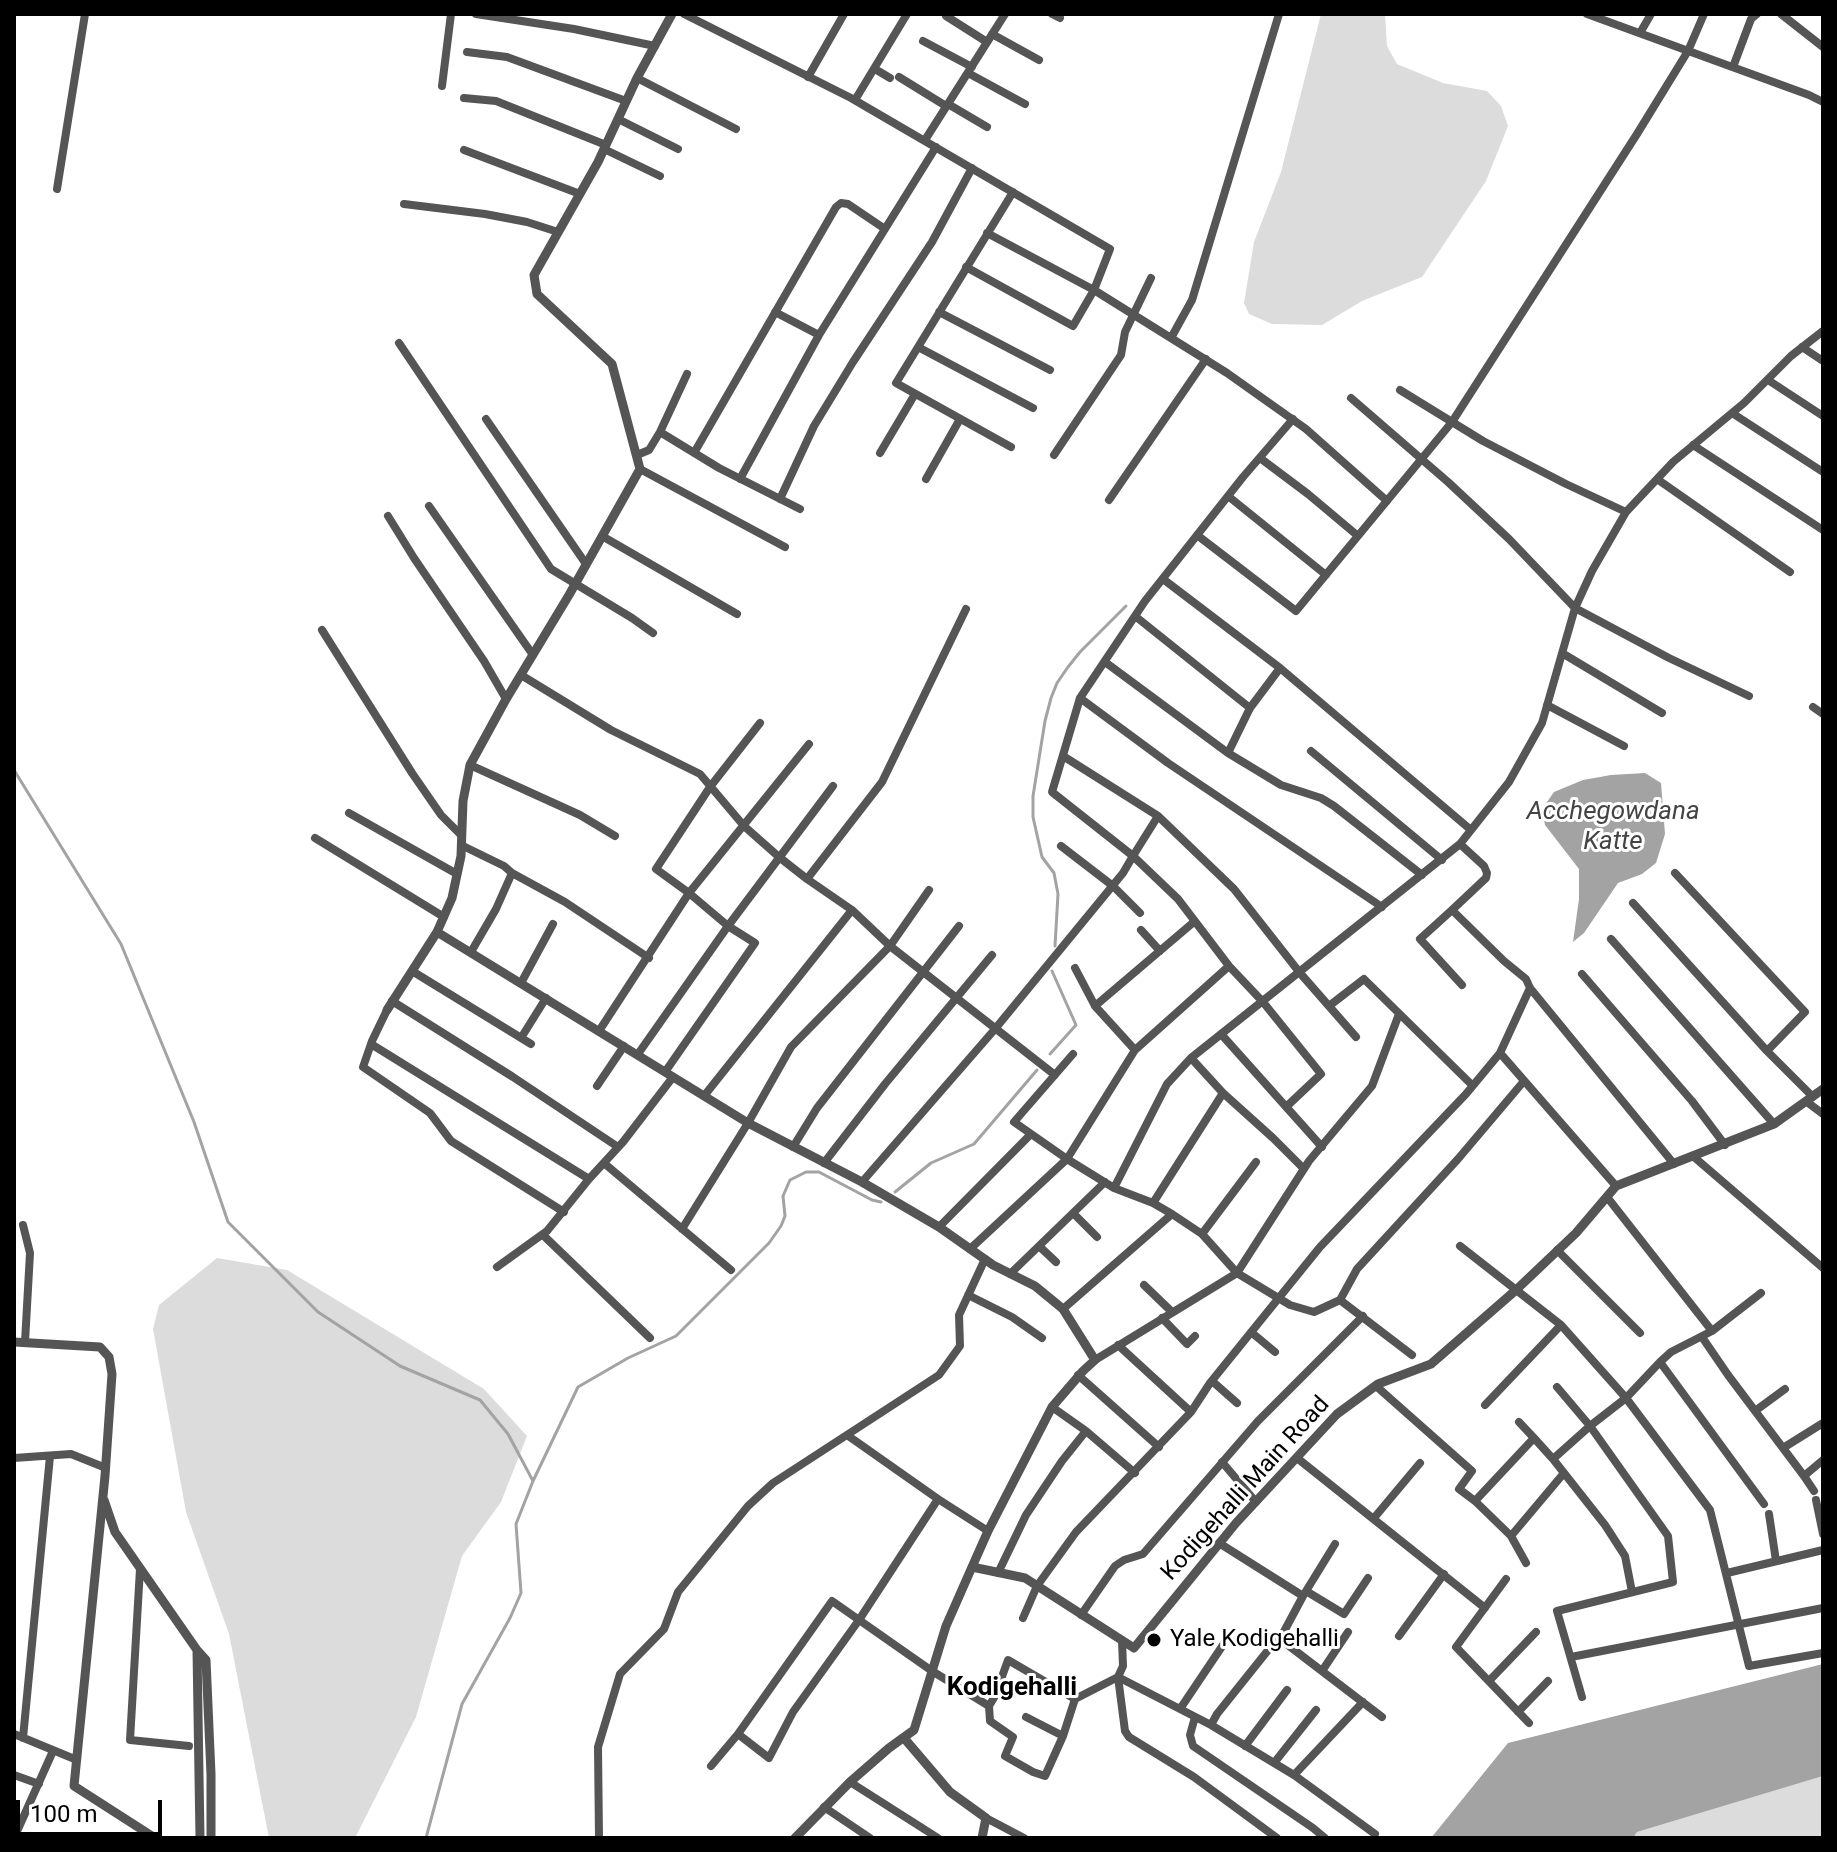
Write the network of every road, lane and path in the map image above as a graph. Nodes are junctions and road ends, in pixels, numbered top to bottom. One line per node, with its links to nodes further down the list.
1 (85, 14): 46 (street)
2 (451, 14): 29 (street)
3 (476, 14): 19 (street)
4 (672, 14): 19 (street)
5 (684, 14): 27 (street)
6 (844, 14): 27 (street)
7 (907, 14): 25 (street)
8 (1005, 14): 17 (street)
9 (1279, 14): 61 (street)
10 (1587, 14): 16 (street)
11 (1651, 14): 16 (street)
12 (1704, 14): 21 (street)
13 (1757, 14): 24 (street)
14 (1781, 14): 20 (street)
15 (946, 16): 17 (street)
16 (1640, 33): 21 (street)
17 (990, 38): 23 (street); 26 (street)
18 (923, 41): 26 (street)
19 (655, 46): 28 (street)
20 (1823, 47)
21 (1688, 51): 24 (street); 79 (street)
22 (467, 52): 32 (street)
23 (1039, 60)
24 (1733, 67): 33 (street)
25 (875, 69): 31 (street); 35 (street)
26 (970, 70): 34 (street); 35 (street)
27 (808, 77): 31 (street)
28 (637, 78): 32 (street); 38 (street)
29 (442, 86)
30 (464, 98): 40 (street)
31 (855, 100): 39 (street)
32 (626, 101): 36 (street)
33 (1823, 102)
34 (1025, 104)
35 (947, 105): 37 (street); 39 (street)
36 (618, 119): 40 (street); 42 (street)
37 (987, 127)
38 (736, 129)
39 (925, 140): 41 (street)
40 (605, 147): 45 (street); 48 (street)
41 (936, 147): 44 (street); 50 (street)
42 (678, 149)
43 (464, 150): 48 (street)
44 (972, 168): 47 (street); 95 (street)
45 (660, 176)
46 (57, 189)
47 (1013, 192): 52 (street); 55 (street)
48 (580, 194): 51 (street)
49 (404, 204): 51 (street)
50 (885, 229): 56 (street); 60 (street)
51 (558, 232): 85 (street)
52 (987, 233): 53 (street); 55 (street)
53 (966, 267): 55 (street); 57 (street)
54 (1151, 278): 58 (street)
55 (1094, 290): 58 (street)
56 (775, 312): 60 (street); 83 (street)
57 (939, 312): 63 (street); 67 (street)
58 (1133, 315): 61 (street); 86 (street)
59 (1823, 331): 64 (street)
60 (819, 335): 91 (street)
61 (1171, 338): 65 (street)
62 (399, 343): 111 (street)
63 (918, 347): 71 (street); 73 (street)
64 (1802, 347): 66 (street); 69 (street)
65 (1206, 359): 78 (street); 96 (street)
66 (1823, 361)
67 (1050, 370)
68 (687, 374): 80 (street)
69 (1768, 380): 74 (street); 75 (street)
70 (1400, 390): 79 (street)
71 (915, 394): 77 (street); 84 (street)
72 (1351, 398): 88 (street)
73 (1033, 408)
74 (1732, 413): 81 (street); 90 (street)
75 (1823, 416)
76 (486, 419): 107 (street)
77 (960, 419): 82 (street); 92 (street)
78 (1293, 419): 87 (street); 97 (street)
79 (1452, 422): 88 (street); 100 (street)
80 (660, 432): 83 (street); 85 (street)
81 (1693, 445): 93 (street); 102 (street)
82 (1011, 447)
83 (694, 453): 91 (street)
84 (880, 453)
85 (637, 455): 89 (street)
86 (1054, 455)
87 (1260, 458): 94 (street); 105 (street)
88 (1422, 459): 97 (street); 112 (street)
89 (640, 469): 104 (street); 106 (street)
90 (1823, 472)
91 (740, 479): 95 (street)
92 (926, 479)
93 (1657, 479): 100 (street); 108 (street)
94 (1228, 496): 103 (street); 109 (street)
95 (780, 499): 99 (street)
96 (1109, 500)
97 (1387, 501): 105 (street)
98 (429, 506): 119 (street)
99 (800, 509)
100 (1626, 512): 112 (street)
101 (388, 516): 125 (street)
102 (1823, 530)
103 (1197, 535): 109 (street); 110 (street)
104 (602, 536): 107 (street); 114 (street)
105 (1358, 536): 109 (street)
106 (785, 547)
107 (586, 564): 111 (street)
108 (1790, 572)
109 (1326, 575)
110 (1163, 579): 115 (street); 121 (street)
111 (575, 584): 117 (street); 119 (street)
112 (1575, 608): 118 (street); 123 (street)
113 (966, 609): 156 (street)
114 (737, 614)
115 (1135, 616): 120 (street); 128 (street)
116 (322, 630): 146 (street)
117 (653, 633)
118 (1562, 653): 126 (street); 129 (street)
119 (533, 655): 122 (street)
120 (1105, 662): 124 (street); 135 (street)
121 (1280, 668): 128 (street); 143 (street)
122 (521, 675): 125 (street); 139 (street)
123 (1749, 696)
124 (1080, 698): 136 (street); 161 (street)
125 (506, 699): 137 (street)
126 (1547, 705): 133 (street); 143 (street)
127 (1813, 707): 130 (street)
128 (1250, 708): 135 (street)
129 (1662, 713)
130 (1823, 714)
131 (760, 723): 139 (street)
132 (809, 744): 142 (street)
133 (1624, 746)
134 (1311, 751): 151 (street)
135 (1228, 753): 155 (street)
136 (1063, 756): 141 (street); 149 (street)
137 (470, 765): 144 (street); 146 (street)
138 (833, 786): 150 (street)
139 (710, 787): 142 (street); 159 (street)
140 (349, 813): 154 (street)
141 (1158, 816): 149 (street); 182 (street)
142 (744, 826): 150 (street); 159 (street)
143 (1471, 830): 147 (street)
144 (615, 836)
145 (315, 838): 165 (street)
146 (461, 840): 152 (street); 154 (street)
147 (1460, 844): 151 (street); 163 (street)
148 (1061, 846): 157 (street)
149 (1133, 856): 157 (street); 166 (street)
150 (779, 857): 156 (street); 168 (street)
151 (1442, 860): 155 (street)
152 (512, 873): 175 (street); 177 (street)
153 (1675, 873): 203 (street)
154 (457, 874): 165 (street)
155 (1422, 875): 161 (street)
156 (807, 879): 162 (street)
157 (1113, 886): 164 (street); 194 (street)
158 (929, 890): 173 (street)
159 (689, 893): 168 (street); 177 (street)
160 (1633, 903): 203 (street)
161 (1382, 907): 182 (street)
162 (852, 910): 173 (street); 215 (street)
163 (1452, 910): 185 (street); 186 (street)
164 (1140, 913)
165 (444, 917): 171 (street)
166 (1195, 921): 174 (street); 178 (street)
167 (553, 924): 184 (street)
168 (728, 926): 205 (street); 208 (street)
169 (959, 926): 181 (street)
170 (1141, 930): 174 (street)
171 (437, 932): 175 (street); 180 (street)
172 (1611, 939): 220 (street)
173 (890, 946): 181 (street); 219 (street)
174 (1160, 951): 191 (street)
175 (471, 952): 184 (street)
176 (992, 955): 188 (street)
177 (649, 958): 195 (street)
178 (1229, 966): 189 (street); 202 (street)
179 (1075, 968): 191 (street)
180 (412, 971): 190 (street); 198 (street)
181 (924, 971): 188 (street); 224 (street)
182 (1300, 973): 189 (street); 192 (street)
183 (1582, 974): 222 (street)
184 (521, 983): 187 (street)
185 (1462, 985)
186 (1530, 988): 204 (street); 231 (street)
187 (546, 998): 195 (street); 198 (street)
188 (956, 998): 194 (street); 229 (street)
189 (1263, 1002): 196 (street); 217 (street)
190 (389, 1006): 199 (street); 223 (street)
191 (1095, 1006): 202 (street)
192 (1329, 1006): 193 (street); 197 (street)
193 (1399, 1014): 211 (street); 225 (street)
194 (995, 1029): 209 (street); 234 (street)
195 (599, 1031): 201 (street)
196 (1221, 1034): 207 (street); 217 (street)
197 (1356, 1037)
198 (521, 1038): 200 (street)
199 (371, 1044): 233 (street); 240 (street)
200 (531, 1044)
201 (624, 1046): 205 (street); 212 (street)
202 (1135, 1050): 227 (street)
203 (1767, 1051): 216 (street)
204 (1500, 1053): 210 (street); 211 (street)
205 (638, 1054): 208 (street)
206 (1073, 1054): 209 (street)
207 (1191, 1058): 214 (street); 237 (street)
208 (669, 1075): 215 (street); 223 (street)
209 (1055, 1075): 221 (street)
210 (1524, 1081): 236 (street); 265 (street)
211 (1472, 1085): 264 (street)
212 (597, 1086)
213 (1823, 1089): 216 (street, Kodigehalli Main Road)
214 (1223, 1093): 232 (street); 239 (street)
215 (704, 1096): 219 (street)
216 (1810, 1099): 218 (street); 220 (street, Kodigehalli Main Road)
217 (1286, 1107): 225 (street)
218 (1823, 1114)
219 (748, 1123): 224 (street); 245 (street)
220 (1774, 1124): 222 (street, Kodigehalli Main Road)
221 (1031, 1134): 227 (street); 244 (street)
222 (1725, 1145): 226 (street, Kodigehalli Main Road)
223 (618, 1147): 230 (street)
224 (793, 1147): 229 (street)
225 (1322, 1147): 232 (street)
226 (1694, 1157): 231 (street, Kodigehalli Main Road); 256 (street)
227 (1067, 1159): 235 (street); 251 (street)
228 (1256, 1162): 246 (street)
229 (824, 1163): 234 (street)
230 (605, 1164): 233 (street); 245 (street)
231 (1674, 1164): 236 (street, Kodigehalli Main Road)
232 (1304, 1169): 258 (street)
233 (589, 1179): 240 (street)
234 (862, 1182): 244 (street)
235 (1105, 1182): 237 (street); 241 (street)
236 (1616, 1186): 238 (street, Kodigehalli Main Road)
237 (1114, 1188): 239 (street)
238 (1607, 1197): 252 (street, Kodigehalli Main Road); 271 (street)
239 (1153, 1203): 242 (street)
240 (564, 1212): 247 (street)
241 (1073, 1213): 248 (street); 249 (street)
242 (1172, 1214): 246 (street); 266 (street)
243 (23, 1225): 278 (street)
244 (939, 1227): 251 (street)
245 (682, 1229): 257 (street)
246 (1202, 1234): 258 (street)
247 (543, 1235): 255 (street); 276 (street)
248 (1097, 1237)
249 (1039, 1246): 254 (street); 259 (street)
250 (1460, 1246): 261 (street)
251 (970, 1249): 253 (street)
252 (1557, 1250): 261 (street, Kodigehalli Main Road); 273 (street)
253 (985, 1259): 259 (street); 263 (street)
254 (1056, 1262)
255 (497, 1267)
256 (1823, 1268)
257 (731, 1270)
258 (1237, 1273): 264 (street); 267 (street)
259 (1010, 1274): 266 (street)
260 (1144, 1285): 267 (street)
261 (1516, 1290): 270 (street); 286 (street, Kodigehalli Main Road)
262 (1761, 1293): 271 (street)
263 (968, 1295): 277 (street); 299 (street)
264 (1278, 1297): 265 (street); 272 (street)
265 (1340, 1300): 268 (street)
266 (1063, 1309): 282 (street)
267 (1172, 1312): 269 (street)
268 (1363, 1316): 281 (street); 308 (street)
269 (1162, 1318): 274 (street); 279 (street)
270 (1561, 1325): 289 (street); 291 (street)
271 (1712, 1331): 275 (street)
272 (1251, 1332): 280 (street); 285 (street)
273 (1640, 1333)
274 (1195, 1336)
275 (1702, 1337): 283 (street); 293 (street)
276 (650, 1338)
277 (1042, 1338)
278 (19, 1342): 310 (street)
279 (1118, 1345): 282 (street); 294 (street)
280 (1275, 1352)
281 (1412, 1355)
282 (1095, 1360): 284 (street)
283 (1660, 1362): 289 (street); 318 (street)
284 (1078, 1375): 292 (street); 301 (street)
285 (1212, 1381): 290 (street); 294 (street)
286 (1376, 1386): 305 (street, Kodigehalli Main Road); 316 (street)
287 (1557, 1387): 296 (street)
288 (1785, 1389): 293 (street)
289 (1626, 1398): 296 (street); 332 (street)
290 (1237, 1403)
291 (1485, 1405)
292 (1052, 1407): 298 (street); 321 (street)
293 (1755, 1411): 302 (street)
294 (1191, 1412): 301 (street)
295 (1519, 1422): 300 (street)
296 (1590, 1426): 306 (street); 337 (street)
297 (1821, 1427): 302 (street)
298 (1086, 1431): 311 (street); 331 (street)
299 (847, 1435): 315 (street); 395 (street)
300 (1534, 1438): 306 (street); 316 (street)
301 (1159, 1447): 311 (street)
302 (1783, 1448): 313 (street)
303 (50, 1456): 304 (street); 310 (street); 373 (street)
304 (14, 1458)
305 (1297, 1458): 317 (street, Kodigehalli Main Road); 320 (street)
306 (1553, 1459): 312 (street)
307 (1823, 1460): 313 (street)
308 (1222, 1462): 317 (street); 341 (street)
309 (1420, 1463): 320 (street)
310 (106, 1468): 314 (street)
311 (1135, 1473): 336 (street)
312 (1564, 1473): 323 (street); 337 (street)
313 (1804, 1476): 322 (street)
314 (103, 1497): 330 (street); 379 (street)
315 (938, 1499): 321 (street); 343 (street)
316 (1475, 1501): 323 (street)
317 (1256, 1502): 324 (street, Kodigehalli Main Road)
318 (1764, 1504)
319 (1769, 1514): 327 (street)
320 (1374, 1518): 333 (street)
321 (988, 1531): 329 (street)
322 (1823, 1534)
323 (1511, 1536): 328 (street)
324 (1219, 1543): 338 (street); 349 (street, Kodigehalli Main Road)
325 (1335, 1544): 338 (street)
326 (1823, 1550): 327 (street)
327 (1776, 1561): 332 (street)
328 (1526, 1563)
329 (972, 1567): 331 (street); 354 (street)
330 (140, 1569): 351 (street); 376 (street)
331 (998, 1573): 336 (street)
332 (1727, 1573): 344 (street)
333 (1444, 1574): 339 (street); 347 (street)
334 (1368, 1578): 338 (street)
335 (1506, 1579): 339 (street)
336 (1037, 1586): 341 (street); 342 (street)
337 (1632, 1592): 353 (street)
338 (1304, 1594): 348 (street)
339 (1485, 1608): 357 (street)
340 (1823, 1608): 344 (street)
341 (1081, 1615): 349 (street)
342 (1023, 1618)
343 (859, 1620): 354 (street); 372 (street); 372 (street)
344 (1739, 1623): 352 (street); 353 (street)
345 (1348, 1632): 355 (street)
346 (1536, 1632): 357 (street)
347 (1399, 1636)
348 (1280, 1639): 355 (street); 371 (street)
349 (1122, 1641): 356 (street)
350 (1225, 1642): 364 (street)
351 (197, 1650): 393 (street); 394 (street)
352 (1823, 1653)
353 (1571, 1657): 360 (street)
354 (932, 1671): 363 (street); 375 (street)
355 (1322, 1671): 362 (street)
356 (1118, 1677): 361 (street); 364 (street); 401 (street)
357 (1489, 1681): 366 (street)
358 (1548, 1681): 366 (street)
359 (1287, 1690): 377 (street)
360 (1582, 1697)
361 (1075, 1699): 363 (street); 374 (street)
362 (1363, 1702): 369 (street); 383 (street)
363 (989, 1706): 374 (street)
364 (1180, 1709): 368 (street)
365 (1316, 1710): 380 (street)
366 (1518, 1712): 370 (street)
367 (1026, 1717): 374 (street)
368 (1195, 1717): 371 (street); 402 (street)
369 (1382, 1717)
370 (1529, 1723)
371 (1211, 1725): 377 (street)
372 (738, 1734): 381 (street)
373 (18, 1736): 378 (street)
374 (1063, 1736)
375 (904, 1738): 384 (street); 388 (street)
376 (189, 1746)
377 (1245, 1746): 380 (street)
378 (53, 1751): 379 (street); 385 (street)
379 (77, 1760): 392 (street)
380 (1274, 1763): 383 (street)
381 (711, 1766)
382 (14, 1775): 385 (street)
383 (1294, 1775): 390 (street)
384 (850, 1782): 386 (street); 398 (street)
385 (39, 1784): 389 (street)
386 (824, 1807): 396 (street); 397 (street)
387 (14, 1814): 389 (street)
388 (986, 1818): 399 (street); 400 (street)
389 (22, 1821): 391 (street)
390 (1375, 1834)
391 (14, 1838)
392 (155, 1838)
393 (200, 1838)
394 (211, 1838)
395 (599, 1838)
396 (795, 1838)
397 (870, 1838)
398 (938, 1838)
399 (982, 1838)
400 (1024, 1838)
401 (1277, 1838)
402 (1325, 1838)

